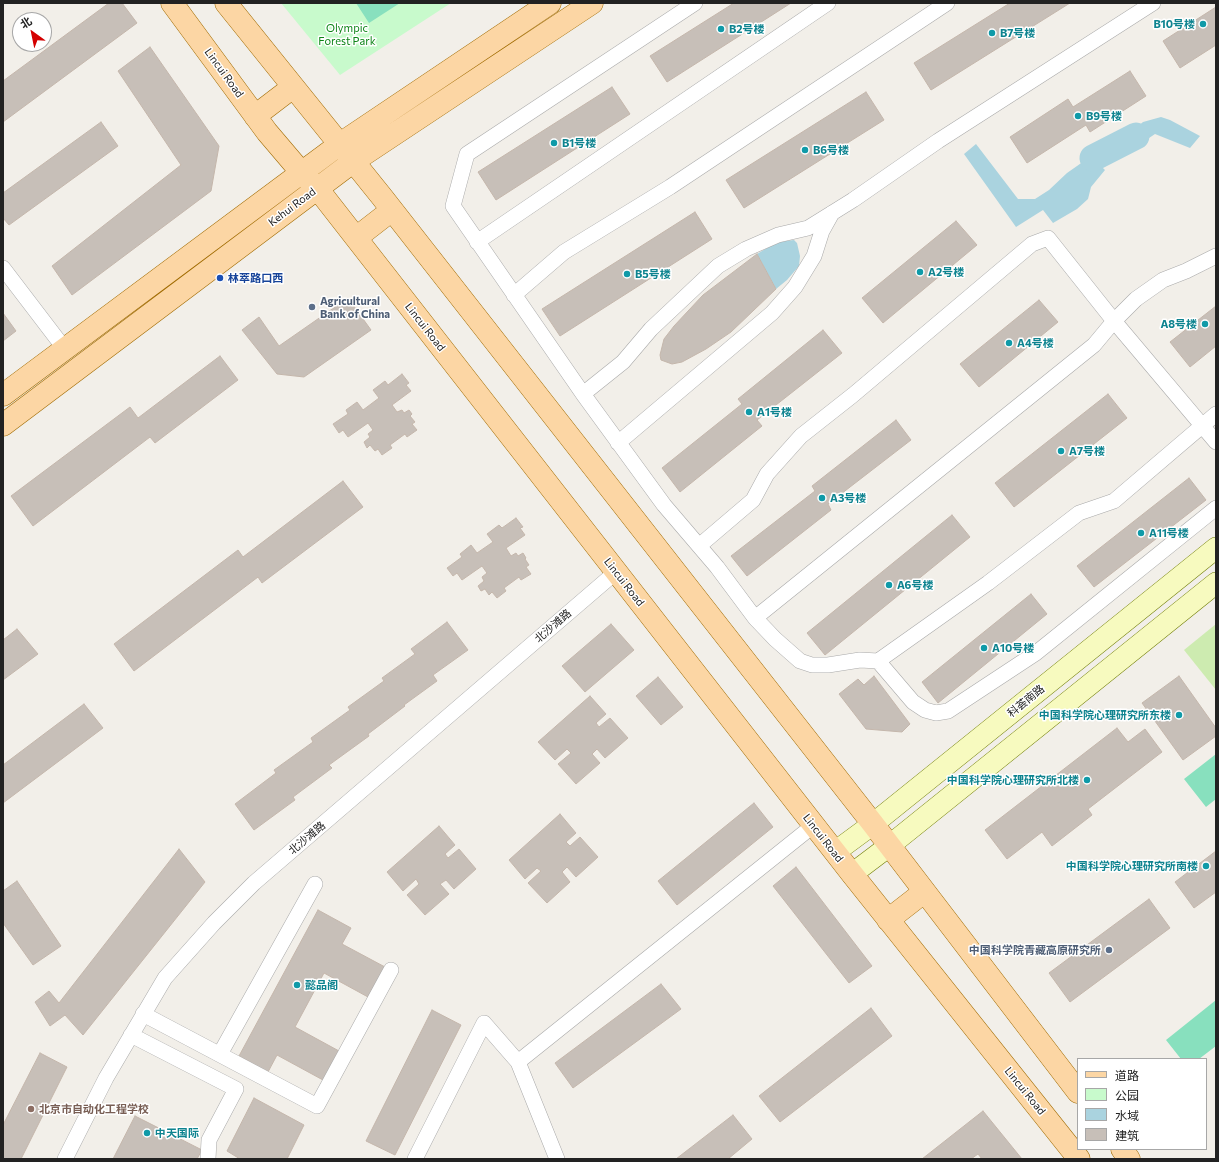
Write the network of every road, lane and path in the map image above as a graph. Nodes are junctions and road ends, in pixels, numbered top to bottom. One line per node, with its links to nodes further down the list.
1 (172, 3): 10 (main road, Lincui Road)
2 (226, 3): 9 (main road)
3 (550, 3): 11 (main road, Kehui Road)
4 (592, 3): 12 (main road, Kehui Road)
5 (695, 3): 18 (street)
6 (828, 3): 18 (street)
7 (947, 3): 21 (street)
8 (1153, 3): 16 (street)
9 (293, 87): 10 (main road); 11 (main road)
10 (255, 116): 13 (main road, Lincui Road)
11 (340, 144): 12 (main road); 13 (main road, Kehui Road)
12 (354, 161): 14 (main road, Kehui Road); 15 (main road)
13 (301, 172): 14 (main road, Lincui Road); 23 (main road, Kehui Road)
14 (317, 188): 17 (main road, Lincui Road); 27 (main road, Kehui Road)
15 (392, 210): 17 (main road); 37 (main road)
16 (832, 213): 24 (street); 29 (street)
17 (356, 238): 33 (main road, Lincui Road)
18 (477, 242): 21 (street)
19 (1216, 256): 22 (street)
20 (3, 268): 23 (street)
21 (514, 295): 24 (street)
22 (1114, 321): 28 (street); 31 (street); 35 (street)
23 (64, 348): 25 (main road, Kehui Road)
24 (583, 394): 29 (street)
25 (3, 395)
26 (1216, 414): 36 (street)
27 (3, 426)
28 (1216, 442)
29 (618, 443): 31 (street)
30 (1216, 508): 36 (street)
31 (699, 546): 35 (street)
32 (1216, 548): 37 (street, 科荟南路)
33 (616, 572): 38 (main road, Lincui Road); 46 (street, 北沙滩路)
34 (1216, 583): 39 (street)
35 (755, 618): 36 (street)
36 (878, 662)
37 (872, 824): 39 (main road); 40 (street, 科荟南路)
38 (814, 825): 40 (main road, Lincui Road); 49 (street)
39 (889, 846): 41 (street); 43 (main road)
40 (835, 852): 41 (main road, Lincui Road)
41 (852, 874): 44 (main road, Lincui Road)
42 (315, 884): 48 (street)
43 (924, 892): 44 (main road); 50 (main road)
44 (888, 920): 56 (main road, Lincui Road)
45 (391, 970): 48 (street)
46 (143, 1014): 47 (street, 北沙滩路); 48 (street)
47 (131, 1035): 52 (street, 北沙滩路); 53 (street)
48 (220, 1054)
49 (518, 1062): 54 (street); 55 (street)
50 (1077, 1091)
51 (1123, 1150): 57 (main road)
52 (65, 1159)
53 (208, 1159)
54 (415, 1159)
55 (557, 1159)
56 (1079, 1159)
57 (1129, 1159)

